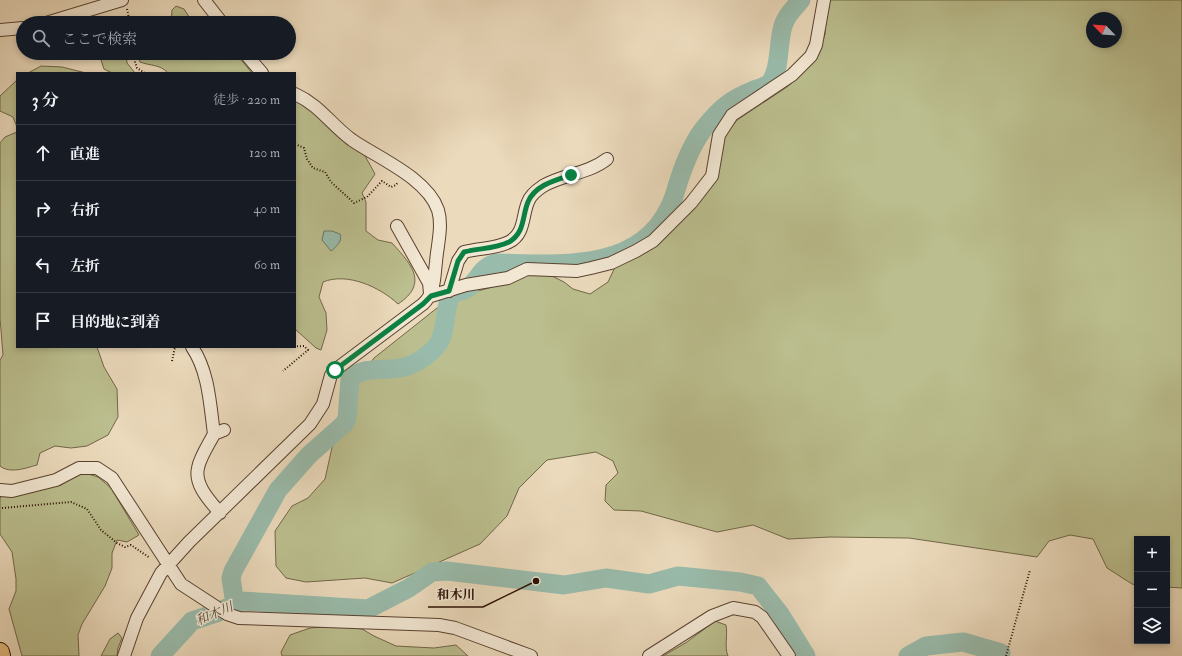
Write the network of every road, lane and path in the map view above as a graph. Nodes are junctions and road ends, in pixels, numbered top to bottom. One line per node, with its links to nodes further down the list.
1 (204, 0): 6 (street)
2 (824, 0): 18 (street)
3 (124, 3): 4 (street); 5 (path)
4 (73, 16)
5 (128, 16)
6 (217, 16)
7 (16, 29): 8 (street)
8 (0, 30)
9 (134, 60): 11 (path)
10 (251, 60): 12 (street)
11 (143, 72)
12 (261, 72)
13 (296, 95): 16 (street)
14 (296, 144): 16 (path)
15 (607, 159): 18 (street)
16 (405, 173): 19 (street)
17 (397, 226): 19 (street)
18 (449, 291): 19 (street)
19 (431, 296): 27 (street)
20 (296, 346): 24 (path)
21 (175, 348): 23 (path)
22 (193, 348): 27 (street)
23 (172, 361)
24 (283, 371)
25 (0, 490): 28 (street)
26 (2, 508): 28 (path)
27 (220, 513): 28 (street)
28 (165, 569): 32 (street); 33 (street)
29 (1030, 570): 36 (path)
30 (0, 652): 31 (highway)
31 (1, 656)
32 (124, 656)
33 (531, 656)
34 (649, 656): 35 (street)
35 (789, 656)
36 (1006, 656)

